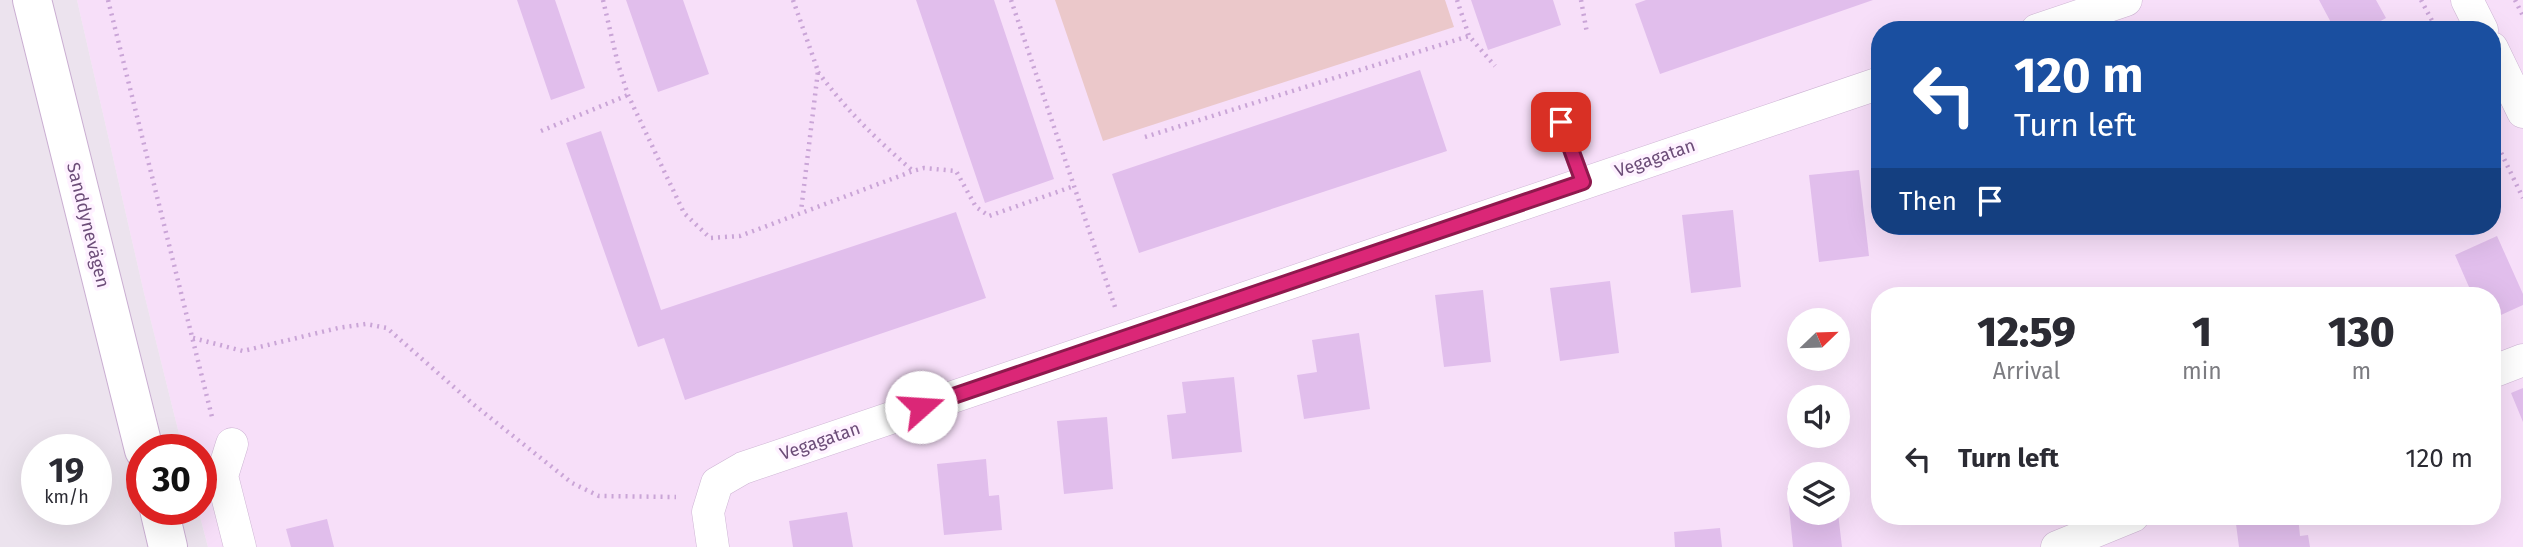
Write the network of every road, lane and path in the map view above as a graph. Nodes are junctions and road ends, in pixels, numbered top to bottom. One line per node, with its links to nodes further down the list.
1 (32, 0): 37 (street, Sanddynevägen)
2 (108, 0): 33 (path)
3 (603, 0): 22 (path)
4 (793, 0): 20 (path)
5 (1011, 0): 30 (path)
6 (1457, 0): 17 (path)
7 (1581, 0): 16 (path)
8 (2126, 0): 13 (street)
9 (2421, 0): 14 (path)
10 (2467, 0): 15 (street)
11 (2515, 0): 12 (path)
12 (2523, 16)
13 (2064, 21)
14 (2432, 21)
15 (2478, 21)
16 (1587, 33)
17 (1469, 36): 18 (path); 26 (path)
18 (1495, 66)
19 (2501, 67): 23 (street)
20 (818, 71): 28 (path); 32 (path)
21 (1871, 86): 29 (street, Vegagatan)
22 (628, 94): 25 (path); 32 (path)
23 (2523, 112)
24 (1561, 122): 29 (lane)
25 (541, 131)
26 (1145, 137)
27 (2501, 153): 31 (path)
28 (913, 171): 30 (path); 32 (path)
29 (1583, 182): 34 (street, Vegagatan)
30 (1074, 186): 34 (path)
31 (2523, 198)
32 (800, 211)
33 (193, 338): 38 (path); 39 (path)
34 (1126, 338): 39 (street, Vegagatan)
35 (2523, 360): 36 (street)
36 (2501, 369)
37 (140, 434)
38 (232, 444): 43 (street)
39 (715, 491): 44 (street)
40 (163, 525): 42 (street)
41 (2111, 525): 45 (street)
42 (168, 547)
43 (240, 547)
44 (713, 547)
45 (2057, 547)

